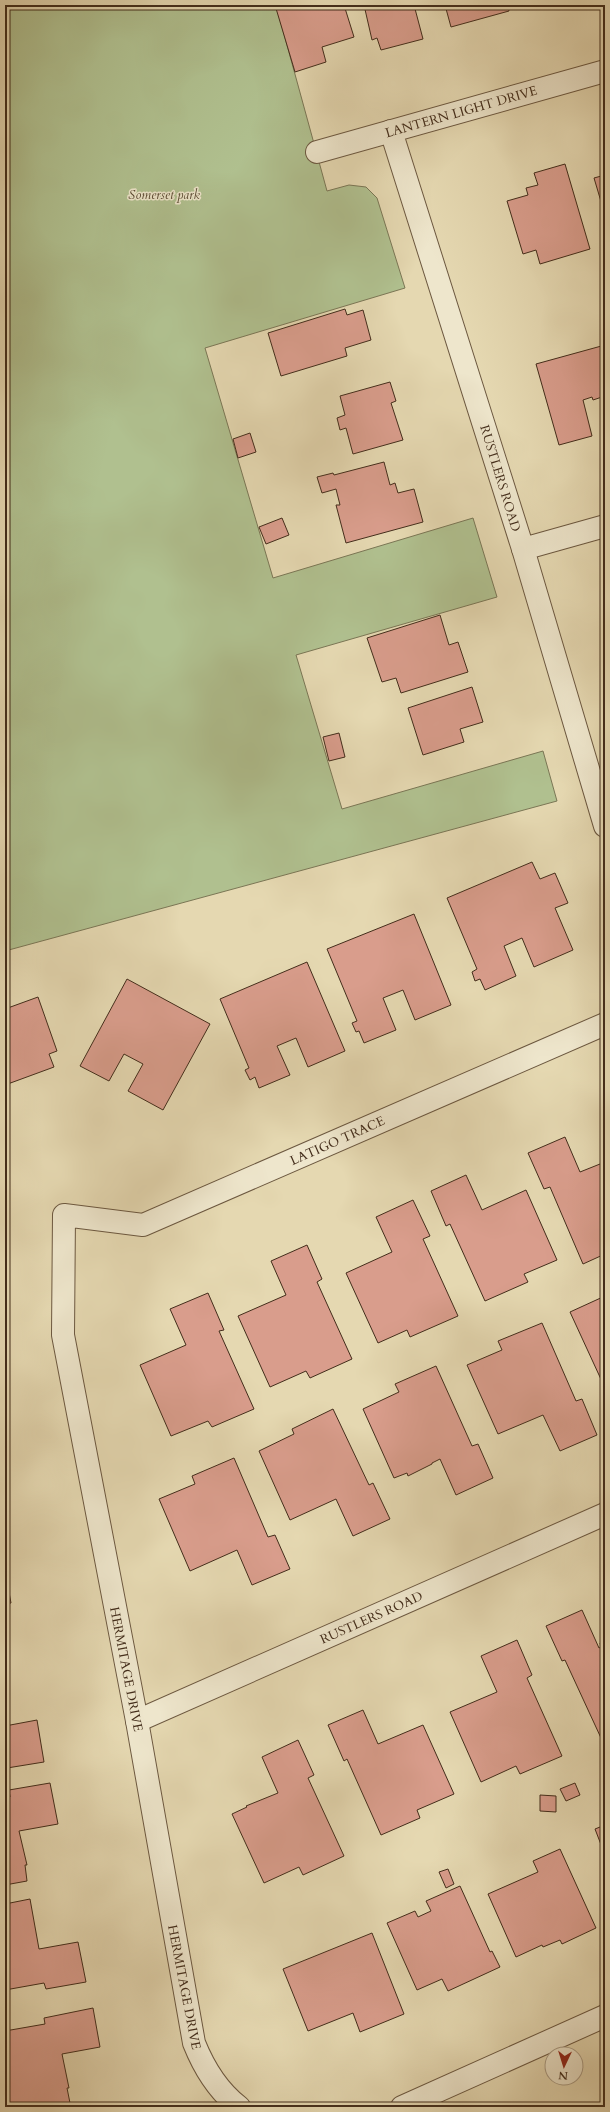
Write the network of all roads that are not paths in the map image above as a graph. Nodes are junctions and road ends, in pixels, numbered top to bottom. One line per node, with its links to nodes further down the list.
1 (605, 70): 2 (street, LANTERN LIGHT DRIVE)
2 (391, 131): 3 (street, LANTERN LIGHT DRIVE); 5 (street, RUSTLERS ROAD)
3 (317, 152)
4 (605, 526): 5 (street)
5 (523, 548): 6 (street, RUSTLERS ROAD)
6 (605, 826)
7 (605, 1024): 8 (street, LATIGO TRACE)
8 (64, 1215): 10 (street, HERMITAGE DRIVE)
9 (605, 1514): 10 (street, RUSTLERS ROAD)
10 (137, 1721): 12 (street, HERMITAGE DRIVE)
11 (605, 2016): 13 (street)
12 (239, 2107)
13 (402, 2107)

